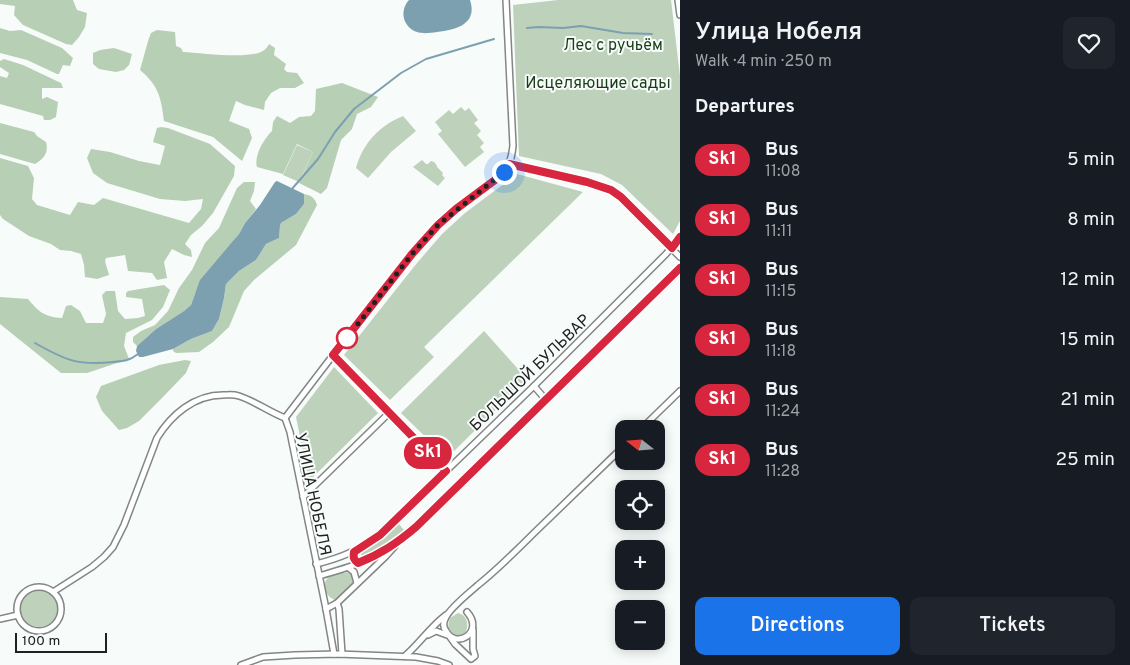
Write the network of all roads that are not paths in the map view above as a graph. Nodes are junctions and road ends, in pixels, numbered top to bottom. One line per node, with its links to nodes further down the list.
1 (506, 0): 4 (street)
2 (678, 0): 3 (street)
3 (680, 14)
4 (509, 164): 6 (street); 9 (street, УЛИЦА НОБЕЛЯ)
5 (680, 237): 6 (street, БОЛЬШОЙ БУЛЬВАР)
6 (672, 248): 7 (street); 10 (street, БОЛЬШОЙ БУЛЬВАР)
7 (680, 257)
8 (680, 268): 12 (street, БОЛЬШОЙ БУЛЬВАР)
9 (333, 355): 13 (street); 14 (street, УЛИЦА НОБЕЛЯ)
10 (534, 386): 12 (street); 17 (street, БОЛЬШОЙ БУЛЬВАР)
11 (680, 391): 15 (street)
12 (546, 400): 19 (street, БОЛЬШОЙ БУЛЬВАР)
13 (389, 413): 17 (street); 18 (street)
14 (285, 418): 18 (street, УЛИЦА НОБЕЛЯ); 24 (street)
15 (650, 420)
16 (615, 455): 28 (street)
17 (446, 471): 20 (street, БОЛЬШОЙ БУЛЬВАР)
18 (303, 497): 20 (street, УЛИЦА НОБЕЛЯ)
19 (398, 543): 21 (street, БОЛЬШОЙ БУЛЬВАР); 23 (street)
20 (316, 564): 22 (street, УЛИЦА НОБЕЛЯ)
21 (349, 568): 22 (street, БОЛЬШОЙ БУЛЬВАР); 23 (street)
22 (319, 576): 26 (street, УЛИЦА НОБЕЛЯ)
23 (357, 583): 25 (street)
24 (53, 592): 29 (street); 29 (street)
25 (337, 603): 26 (street); 35 (street)
26 (326, 609): 34 (street, УЛИЦА НОБЕЛЯ)
27 (467, 612): 31 (street)
28 (447, 614): 32 (street); 33 (street)
29 (18, 615): 30 (street)
30 (0, 619)
31 (473, 627): 32 (street); 32 (street)
32 (449, 636): 33 (street)
33 (423, 638): 36 (street)
34 (334, 654): 35 (street); 37 (street)
35 (342, 654): 36 (street)
36 (404, 657): 38 (street)
37 (241, 665)
38 (449, 665)

